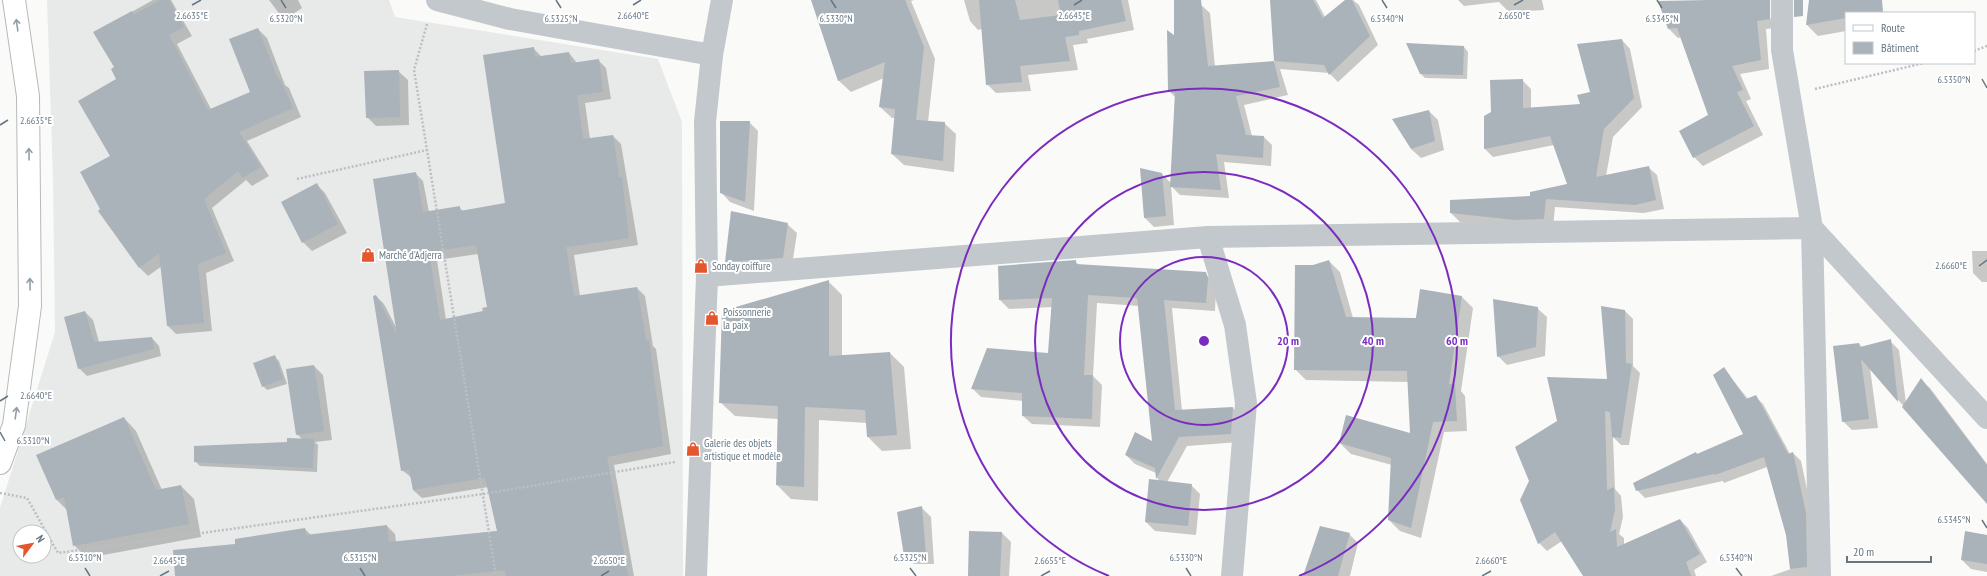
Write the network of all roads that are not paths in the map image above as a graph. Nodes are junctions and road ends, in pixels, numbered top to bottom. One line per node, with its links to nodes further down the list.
1 (14, 0): 10 (main road, one-way to 1)
2 (436, 0): 5 (street)
3 (722, 0): 5 (street)
4 (1782, 0): 6 (street)
5 (712, 55): 8 (street)
6 (1812, 228): 7 (street); 9 (street); 13 (street)
7 (1208, 237): 8 (street); 12 (street)
8 (707, 276): 11 (street)
9 (1987, 418)
10 (0, 463)
11 (696, 576)
12 (1232, 576)
13 (1820, 576)

